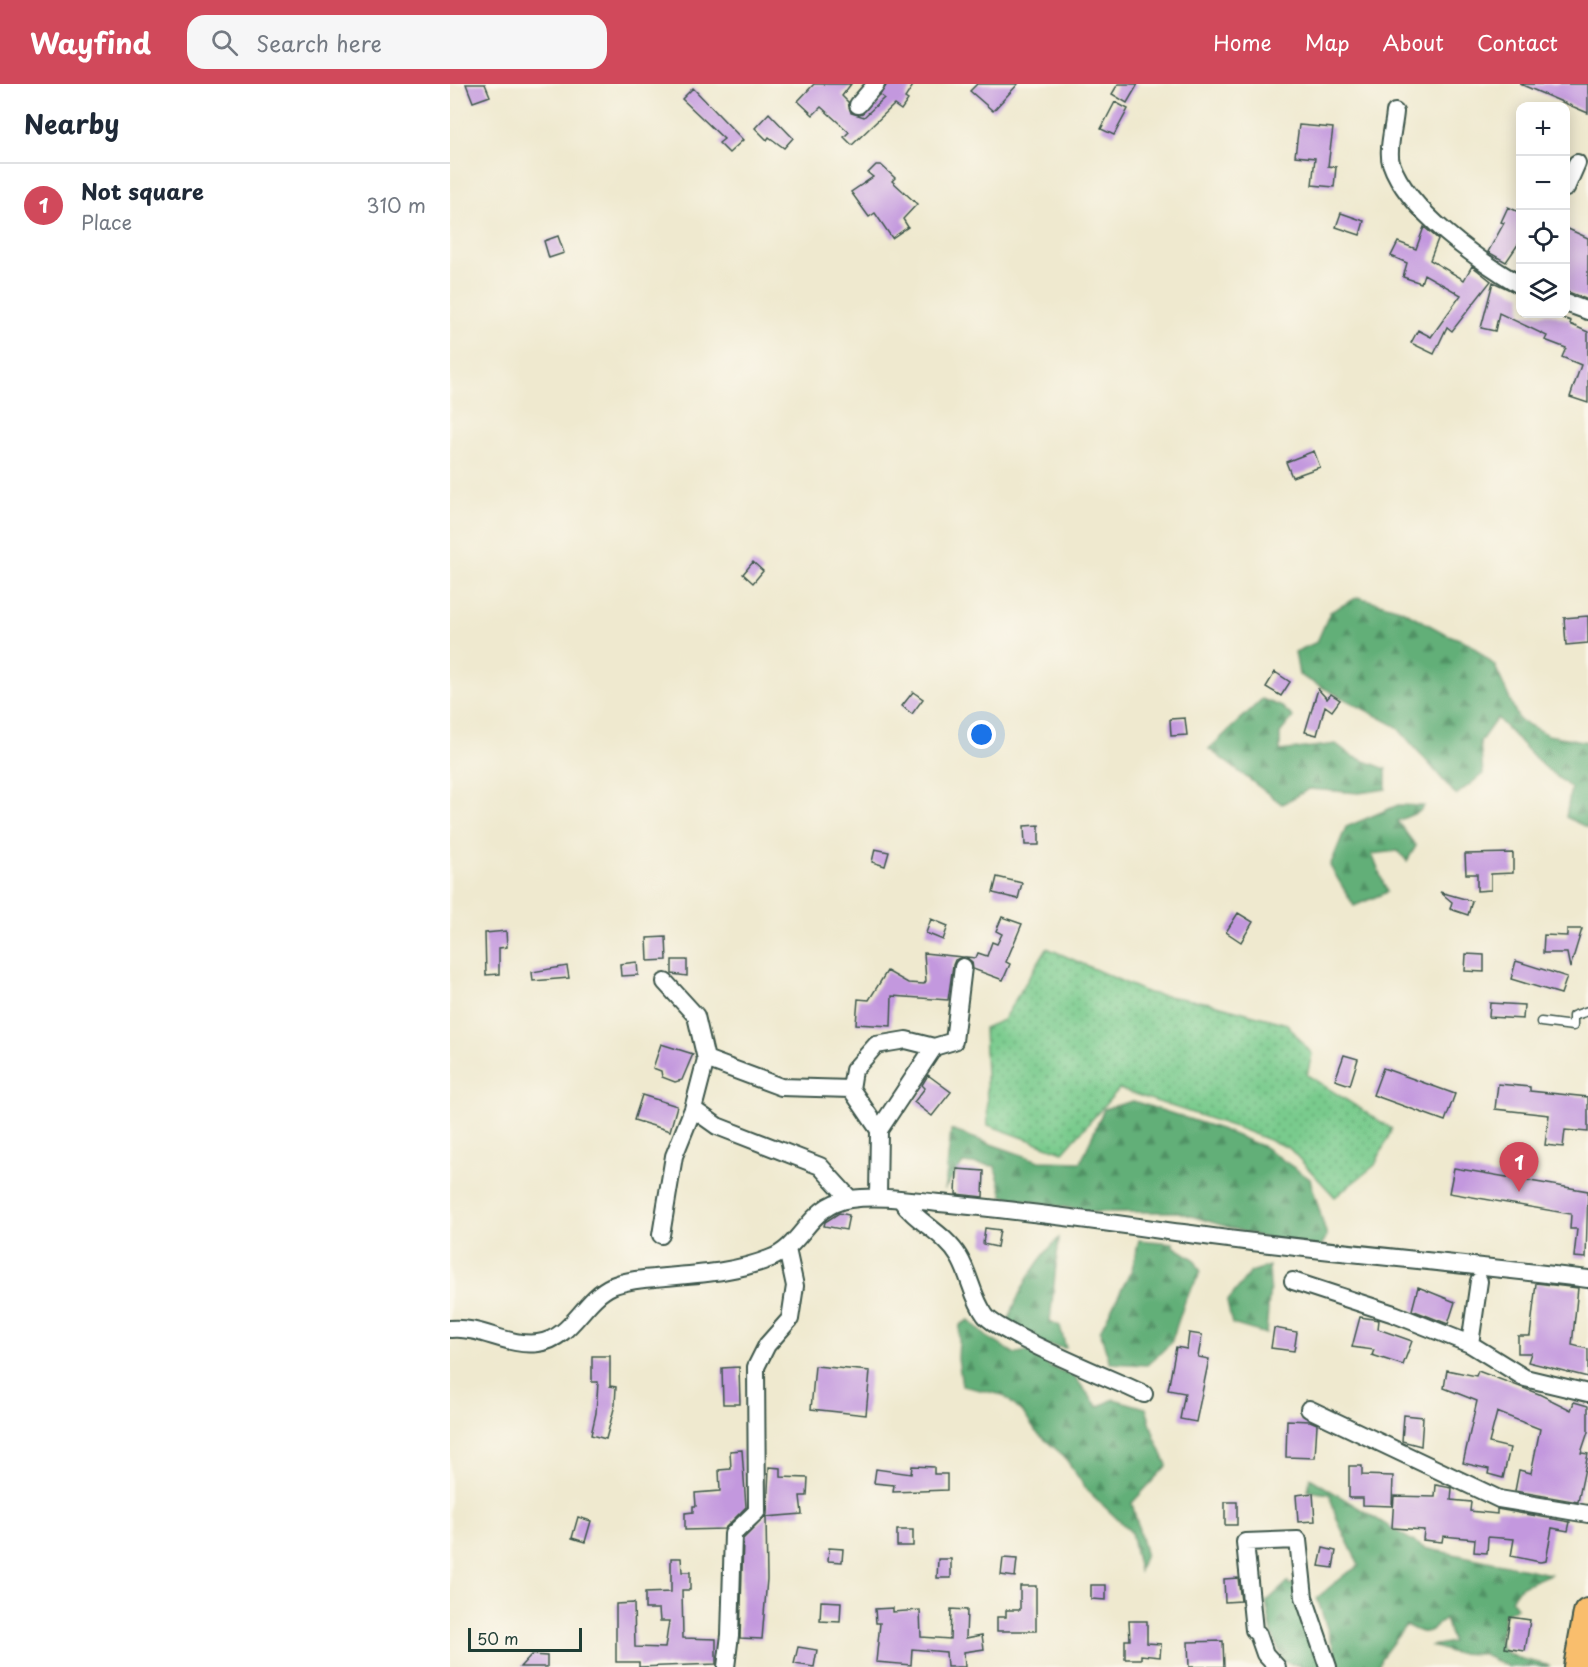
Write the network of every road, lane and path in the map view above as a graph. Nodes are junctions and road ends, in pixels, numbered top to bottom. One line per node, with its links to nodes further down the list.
1 (876, 84): 2 (street)
2 (858, 105)
3 (1395, 112): 6 (street)
4 (1576, 163): 5 (street)
5 (1570, 178)
6 (1516, 282)
7 (1570, 304): 8 (street)
8 (1588, 311)
9 (963, 967): 13 (street)
10 (665, 982): 14 (street)
11 (1588, 1011): 12 (lane)
12 (1541, 1022)
13 (934, 1047): 15 (street); 17 (street)
14 (706, 1059): 15 (street); 16 (street)
15 (851, 1089): 17 (street)
16 (693, 1109): 19 (street); 21 (street)
17 (879, 1130): 18 (street)
18 (878, 1197): 19 (street); 20 (street)
19 (850, 1199): 22 (street)
20 (901, 1200): 23 (street); 29 (street)
21 (661, 1235)
22 (787, 1249): 26 (street); 33 (street)
23 (1588, 1279)
24 (1293, 1281): 27 (street)
25 (1479, 1281): 27 (street)
26 (450, 1329)
27 (1470, 1344): 28 (street)
28 (1588, 1393)
29 (1144, 1394)
30 (1309, 1408): 31 (street)
31 (1588, 1514)
32 (1588, 1612): 36 (highway)
33 (726, 1667)
34 (1277, 1667): 35 (street)
35 (1328, 1667)
36 (1578, 1667)

